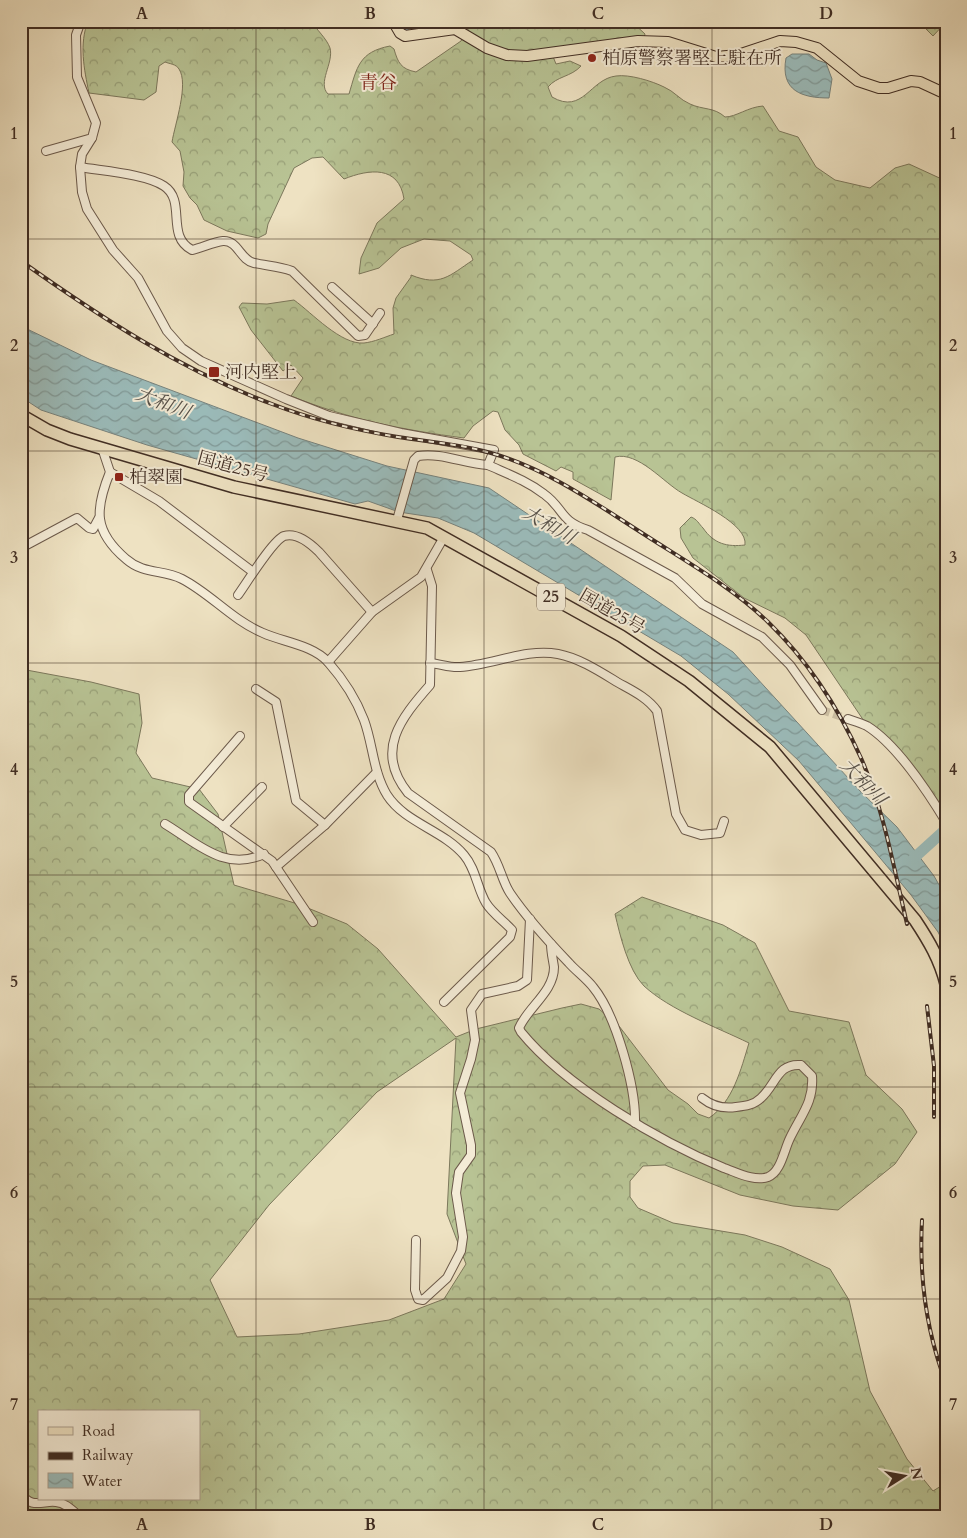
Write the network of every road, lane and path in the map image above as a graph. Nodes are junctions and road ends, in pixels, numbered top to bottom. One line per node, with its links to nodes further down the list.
1 (82, 21): 4 (street)
2 (393, 21): 3 (main road)
3 (946, 94)
4 (92, 138): 5 (street); 6 (street)
5 (46, 151)
6 (80, 167): 9 (street); 12 (street)
7 (332, 287): 9 (street)
8 (380, 313): 9 (street)
9 (373, 324)
10 (21, 416): 11 (highway, 国道25号 / 25)
11 (102, 448): 13 (street); 14 (highway, 国道25号 / 25)
12 (488, 466): 14 (street); 25 (street)
13 (110, 472): 15 (street); 19 (street)
14 (398, 514): 16 (highway, 国道25号 / 25)
15 (99, 518): 17 (street); 22 (street)
16 (444, 537): 18 (street); 40 (highway, 国道25号 / 25)
17 (21, 548)
18 (427, 570): 21 (street); 23 (street)
19 (253, 572): 20 (street); 21 (street)
20 (238, 595)
21 (372, 612): 22 (street)
22 (328, 662): 28 (street)
23 (430, 663): 30 (street); 37 (street)
24 (256, 688): 33 (street)
25 (822, 710)
26 (848, 719): 31 (street)
27 (240, 736): 34 (street)
28 (377, 772): 33 (street); 41 (street)
29 (262, 787): 34 (street)
30 (724, 821)
31 (946, 822)
32 (165, 824): 35 (street)
33 (325, 825): 36 (street)
34 (223, 827): 35 (street)
35 (264, 854): 36 (street)
36 (276, 867): 38 (street)
37 (530, 919): 39 (street); 44 (street)
38 (314, 922)
39 (551, 944): 43 (street); 43 (street)
40 (946, 984)
41 (444, 1002)
42 (702, 1098): 43 (street)
43 (635, 1123)
44 (416, 1240)
45 (21, 1493): 46 (street)
46 (80, 1517)

